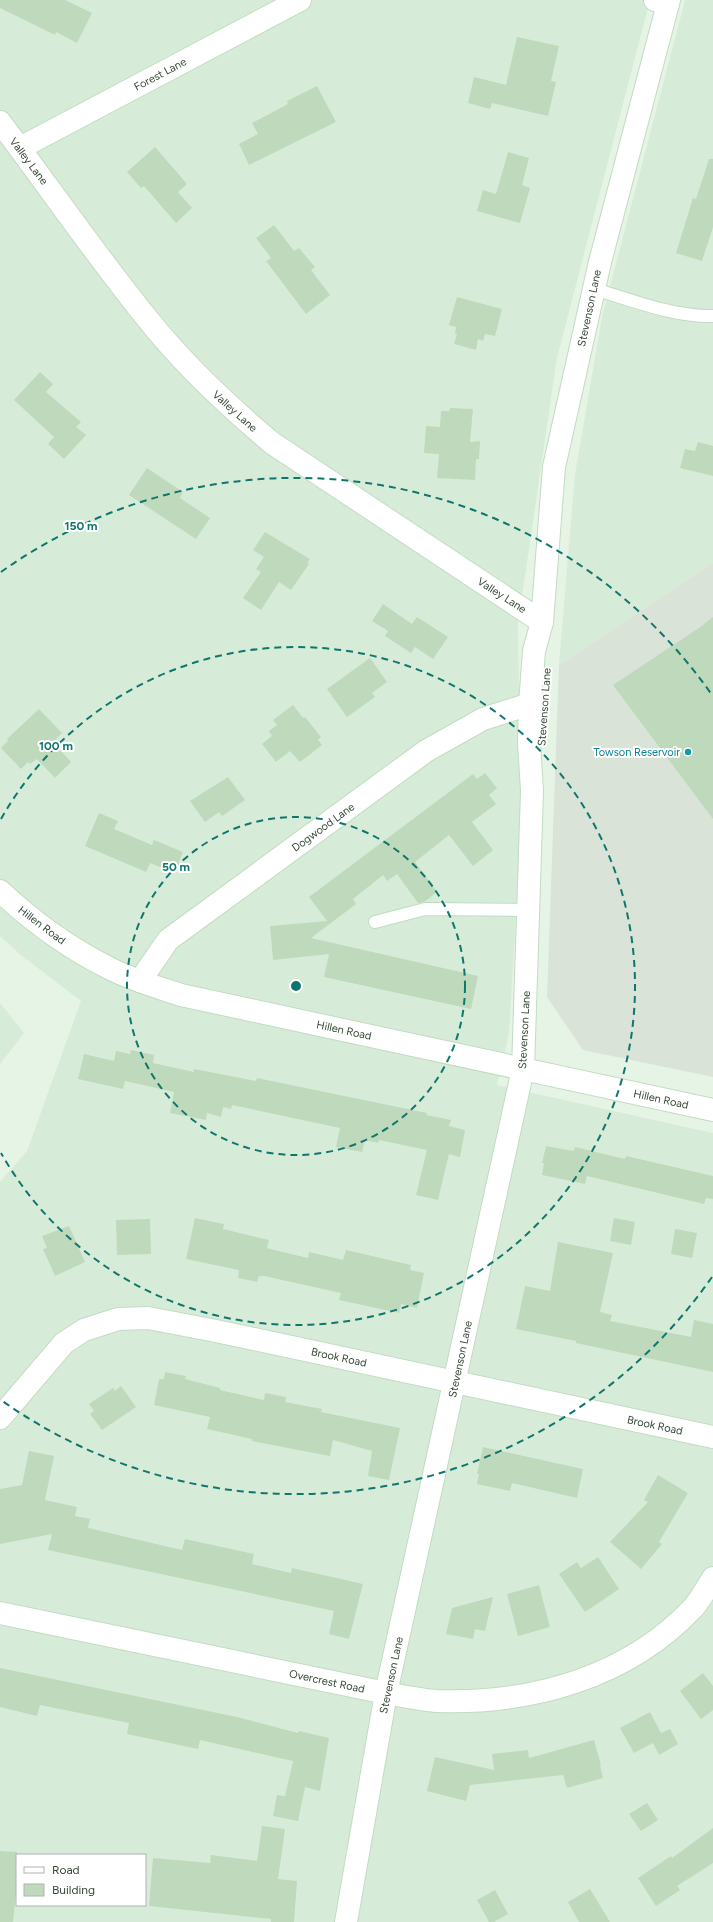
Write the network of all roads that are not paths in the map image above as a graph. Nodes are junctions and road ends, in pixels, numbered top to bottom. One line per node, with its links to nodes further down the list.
1 (300, 0): 4 (street, Forest Lane)
2 (664, 1): 5 (street, Stevenson Lane)
3 (0, 122): 4 (street, Valley Lane)
4 (20, 148): 7 (street, Valley Lane)
5 (594, 289): 6 (lane); 7 (street, Stevenson Lane)
6 (713, 316)
7 (542, 622): 8 (street, Stevenson Lane); 9 (street, Stevenson Lane)
8 (530, 704): 9 (street, Stevenson Lane); 13 (street, Dogwood Lane)
9 (532, 791): 11 (street, Stevenson Lane)
10 (0, 891): 13 (street, Hillen Road)
11 (529, 910): 12 (lane); 14 (street, Stevenson Lane)
12 (375, 922)
13 (140, 981): 14 (street, Hillen Road)
14 (523, 1069): 15 (street, Hillen Road); 16 (street, Stevenson Lane)
15 (713, 1110)
16 (455, 1382): 17 (street, Brook Road); 18 (street, Brook Road); 21 (street, Stevenson Lane)
17 (0, 1418)
18 (713, 1437)
19 (713, 1578): 21 (street, Overcrest Road)
20 (0, 1613): 21 (street, Overcrest Road)
21 (386, 1693): 22 (street, Stevenson Lane)
22 (346, 1922)

